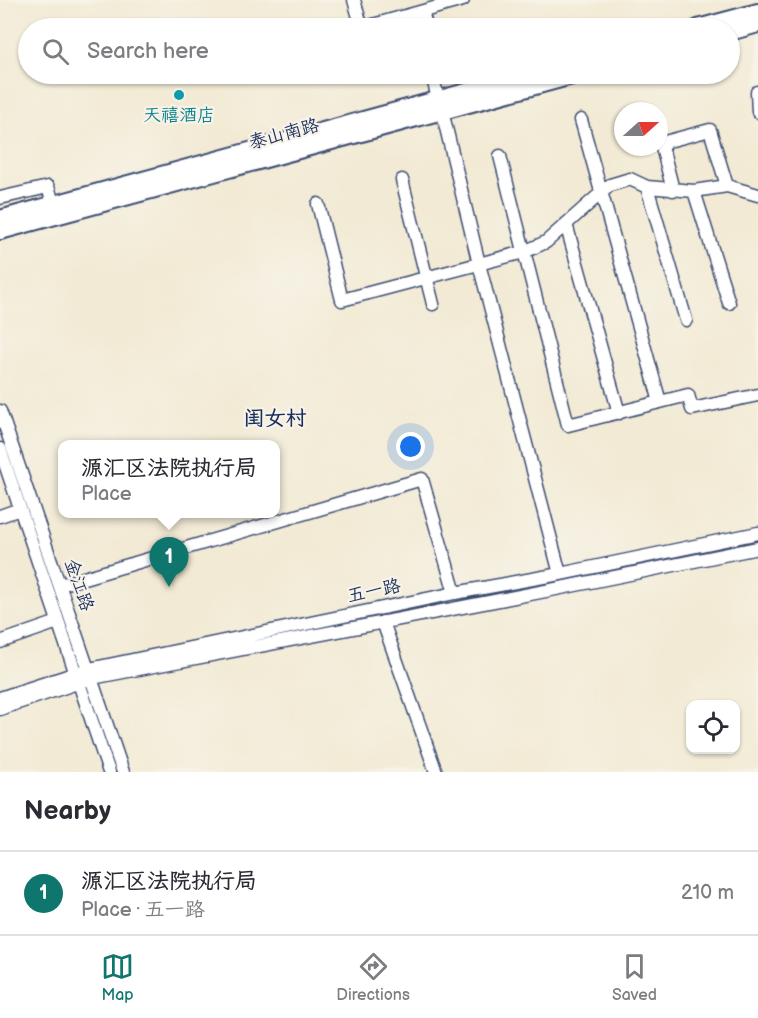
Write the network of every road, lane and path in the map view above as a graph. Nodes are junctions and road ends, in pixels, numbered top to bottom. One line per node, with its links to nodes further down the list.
1 (354, 0): 6 (street)
2 (460, 0): 3 (street)
3 (422, 12): 5 (street); 8 (street)
4 (758, 12): 9 (main road)
5 (407, 16): 7 (street)
6 (359, 18)
7 (400, 18)
8 (424, 18)
9 (736, 18)
10 (758, 24): 11 (main road)
11 (740, 29)
12 (435, 84): 16 (street)
13 (502, 84): 16 (main road, 泰山南路)
14 (534, 84): 16 (main road, 泰山南路)
15 (757, 92): 17 (street)
16 (440, 105): 28 (main road, 泰山南路); 35 (street)
17 (758, 112)
18 (581, 120): 25 (street)
19 (500, 156): 34 (street)
20 (402, 180): 36 (street)
21 (727, 186): 23 (street); 24 (street); 26 (street)
22 (647, 187): 23 (street); 25 (street); 39 (street)
23 (673, 190): 24 (street)
24 (694, 191): 37 (street)
25 (600, 193): 32 (street); 41 (street)
26 (758, 195)
27 (0, 198): 30 (street)
28 (100, 198): 30 (main road, 泰山南路); 33 (main road, 泰山南路)
29 (318, 204): 36 (street)
30 (54, 205): 31 (main road, 泰山南路)
31 (0, 219)
32 (566, 224): 34 (street); 43 (street)
33 (0, 231)
34 (524, 252): 35 (street); 43 (street)
35 (479, 264): 36 (street); 49 (street)
36 (427, 278): 38 (street)
37 (729, 303)
38 (434, 304)
39 (686, 320)
40 (758, 395): 41 (street)
41 (660, 402): 43 (street)
42 (0, 411): 44 (street, 金江路)
43 (619, 412)
44 (4, 447): 45 (street, 金江路); 50 (street, 金江路)
45 (20, 509): 46 (street); 53 (street, 金江路)
46 (0, 516)
47 (758, 533): 49 (street, 五一路)
48 (758, 548): 51 (street, 五一路)
49 (554, 575): 51 (street); 52 (street, 五一路)
50 (60, 585): 52 (street); 56 (street, 金江路)
51 (551, 590): 54 (street, 五一路)
52 (455, 593): 56 (street, 五一路)
53 (58, 622): 55 (street); 57 (street, 金江路)
54 (383, 622): 56 (street, 五一路); 62 (street)
55 (0, 642)
56 (90, 674): 57 (street, 五一路); 61 (street, 金江路)
57 (77, 677): 58 (street, 五一路); 59 (street, 五一路); 60 (street, 金江路)
58 (0, 698)
59 (0, 709)
60 (109, 772)
61 (123, 772)
62 (436, 772)

